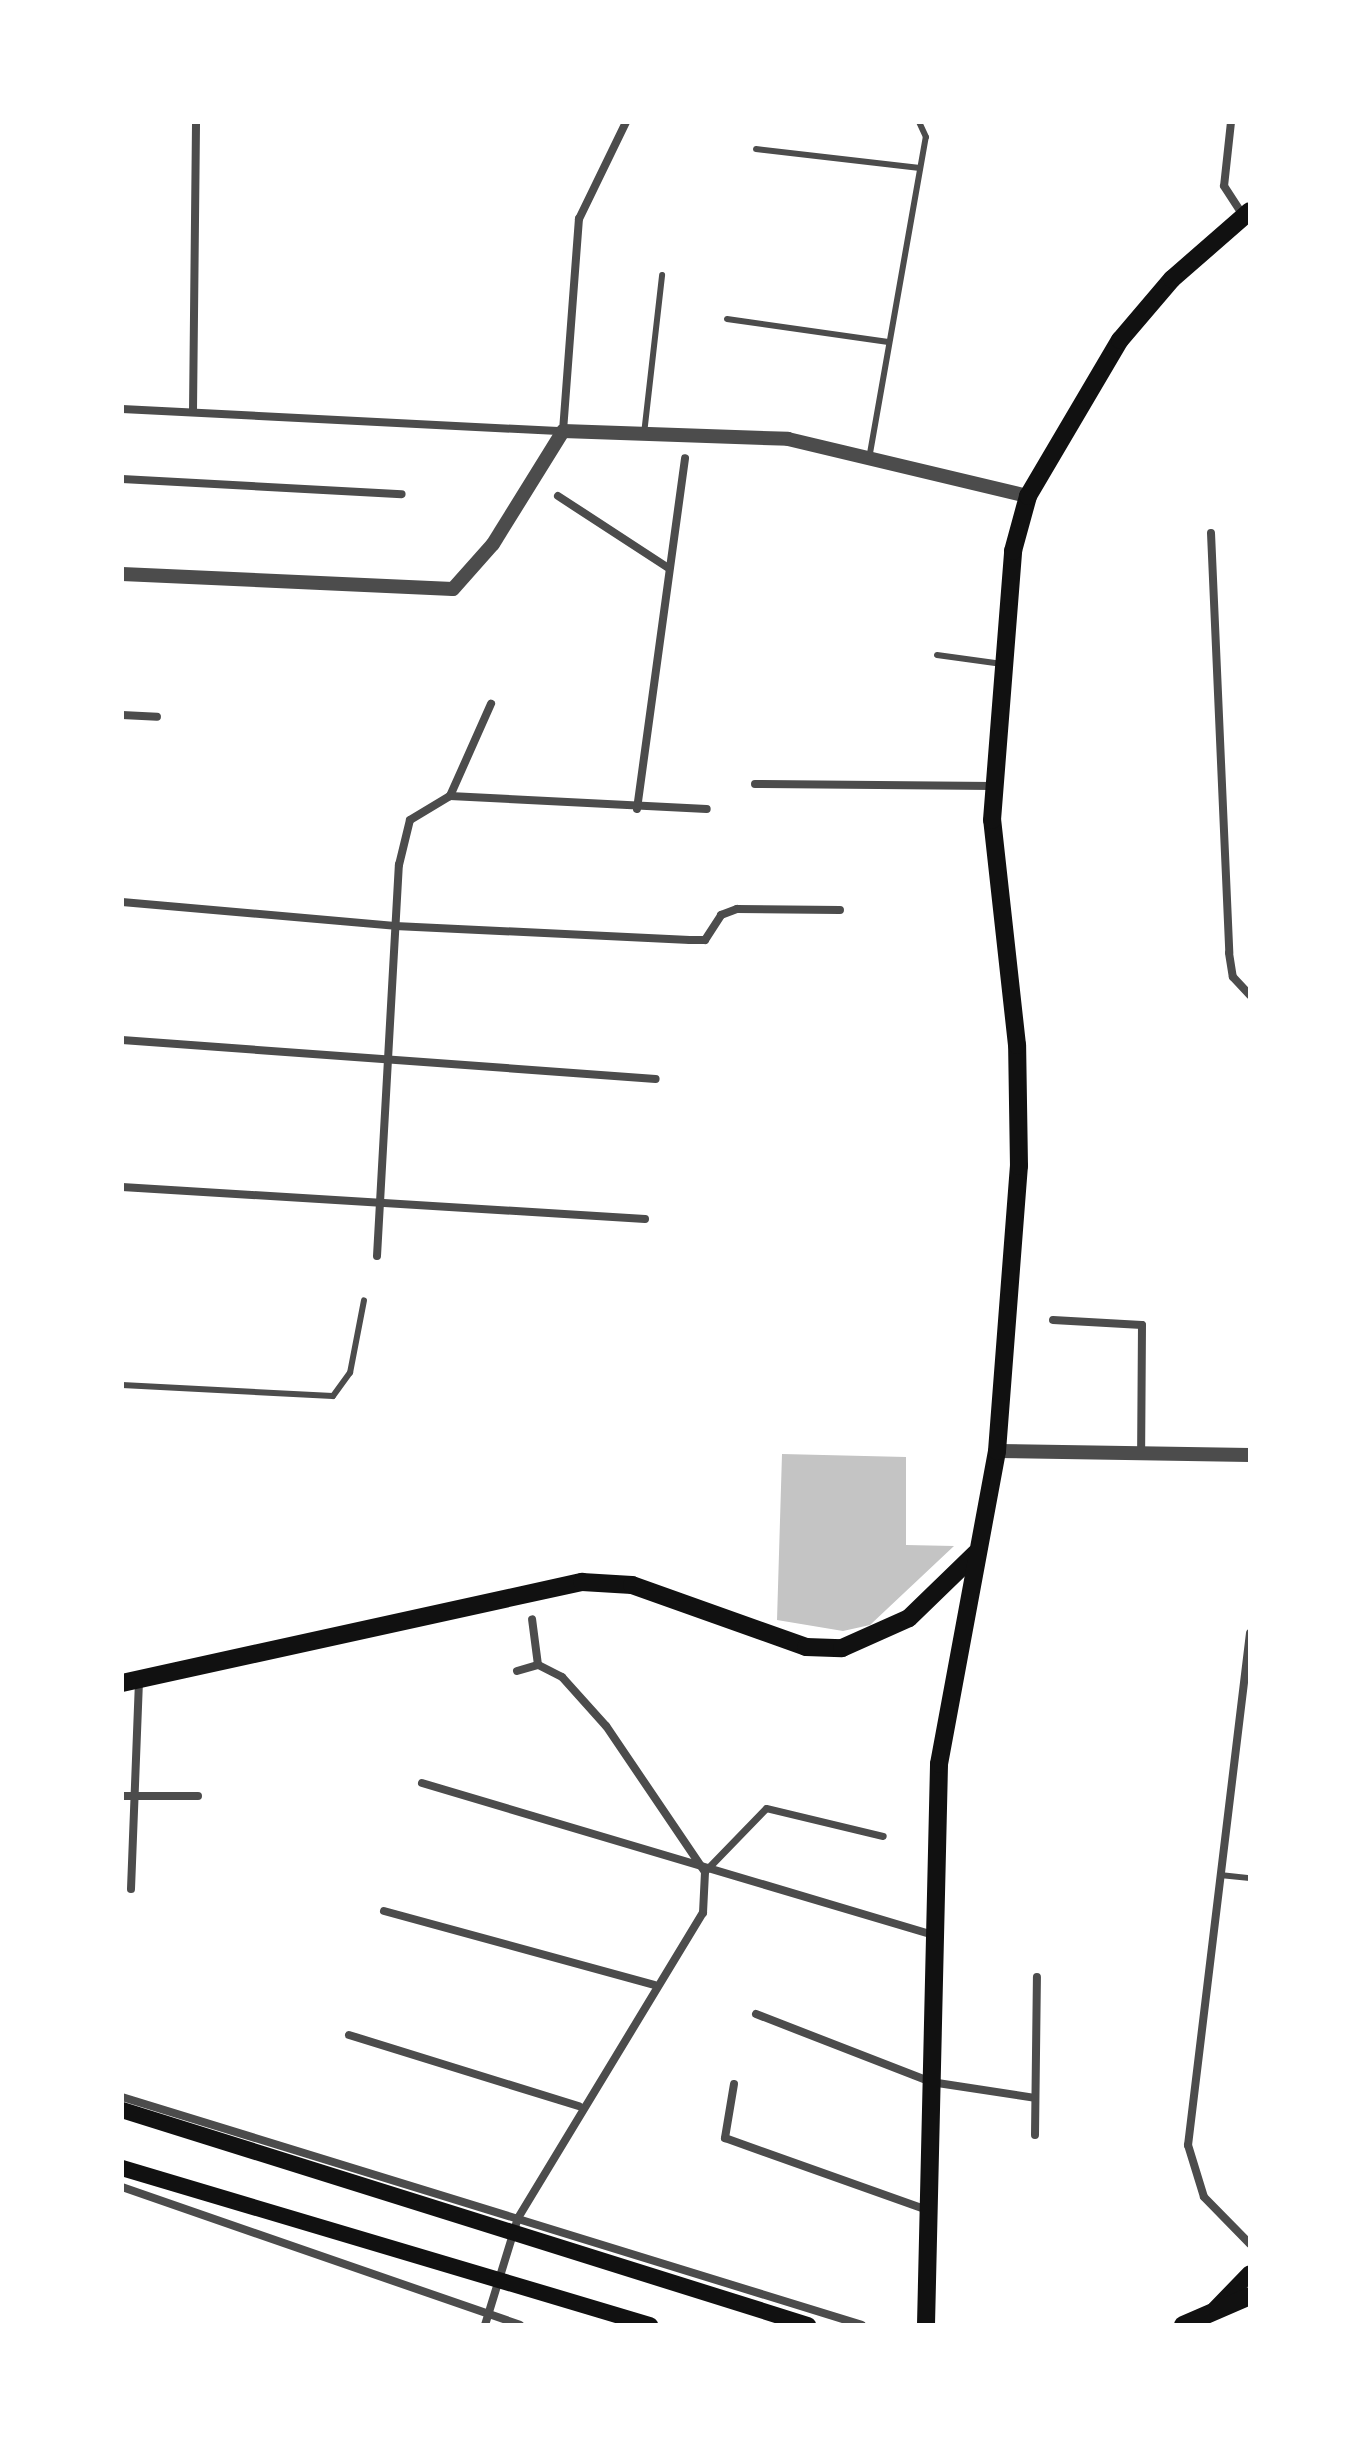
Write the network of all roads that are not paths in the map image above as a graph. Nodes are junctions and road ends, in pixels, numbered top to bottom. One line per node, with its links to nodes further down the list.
1 (196, 122): 12 (street)
2 (626, 122): 13 (street)
3 (919, 122): 6 (lane)
4 (1231, 122): 7 (street)
5 (756, 149): 6 (lane)
6 (920, 168): 10 (lane)
7 (1247, 214): 20 (main road)
8 (662, 275): 14 (lane)
9 (727, 319): 10 (lane)
10 (888, 342): 16 (lane)
11 (122, 409): 12 (street)
12 (193, 411): 13 (street)
13 (563, 431): 14 (street); 23 (street)
14 (644, 434): 16 (street)
15 (685, 458): 22 (street)
16 (869, 462): 20 (street)
17 (122, 479): 18 (street)
18 (402, 494)
19 (558, 496): 22 (street)
20 (1028, 496): 25 (main road)
21 (1211, 533): 37 (street)
22 (667, 567): 32 (street)
23 (122, 574)
24 (937, 655): 25 (lane)
25 (1002, 664): 30 (main road)
26 (491, 704): 31 (street)
27 (122, 715): 28 (street)
28 (157, 717)
29 (755, 784): 30 (street)
30 (994, 786): 48 (main road)
31 (450, 796): 32 (street); 36 (street)
32 (637, 809): 33 (street)
33 (707, 809)
34 (122, 902): 36 (street)
35 (840, 910): 36 (street)
36 (395, 926): 39 (street)
37 (1250, 995)
38 (122, 1040): 39 (street)
39 (386, 1062): 40 (street); 42 (street)
40 (656, 1079)
41 (122, 1187): 42 (street)
42 (380, 1203): 43 (street); 44 (street)
43 (645, 1219)
44 (377, 1256)
45 (364, 1300): 47 (lane)
46 (1053, 1320): 49 (street)
47 (122, 1385)
48 (997, 1451): 49 (street); 51 (main road)
49 (1141, 1453): 50 (street)
50 (1250, 1455)
51 (976, 1553): 56 (main road); 67 (main road)
52 (532, 1619): 54 (street)
53 (1250, 1633): 63 (street)
54 (538, 1665): 55 (street); 62 (street)
55 (517, 1671)
56 (130, 1682): 59 (street)
57 (422, 1783): 62 (street)
58 (122, 1796): 59 (street)
59 (140, 1796): 60 (street); 65 (street)
60 (198, 1796)
61 (883, 1836): 62 (street)
62 (705, 1872): 67 (street); 69 (street)
63 (1220, 1875): 64 (lane); 83 (street)
64 (1250, 1878)
65 (131, 1889)
66 (384, 1911): 69 (street)
67 (930, 1934): 72 (main road)
68 (1037, 1977): 75 (street)
69 (654, 1985): 76 (street)
70 (756, 2014): 72 (street)
71 (349, 2035): 76 (street)
72 (931, 2082): 75 (street); 81 (main road)
73 (734, 2084): 81 (street)
74 (122, 2097): 82 (street)
75 (1035, 2098): 78 (street)
76 (579, 2106): 82 (street)
77 (122, 2110): 91 (main road)
78 (1035, 2135)
79 (122, 2168): 90 (main road)
80 (122, 2187): 87 (street)
81 (928, 2210): 93 (main road)
82 (518, 2218): 87 (street); 92 (street)
83 (1250, 2244)
84 (1250, 2273): 86 (main road)
85 (1250, 2296): 86 (main road)
86 (1215, 2310): 94 (main road)
87 (487, 2315): 88 (street); 89 (street)
88 (485, 2325)
89 (520, 2325)
90 (650, 2325)
91 (808, 2325)
92 (862, 2325)
93 (926, 2325)
94 (1183, 2325)

